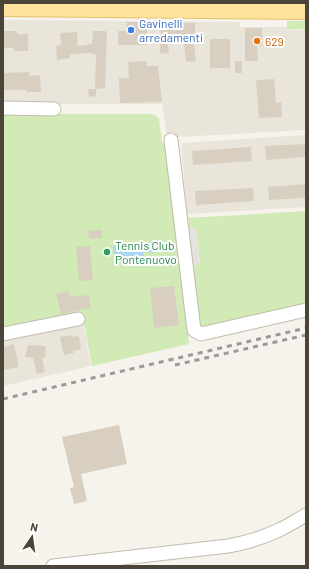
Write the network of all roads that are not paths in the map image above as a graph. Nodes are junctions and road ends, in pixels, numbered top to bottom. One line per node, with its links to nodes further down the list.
1 (3, 8): 2 (main road)
2 (306, 11)
3 (3, 108): 4 (street)
4 (54, 109)
5 (171, 140): 6 (street)
6 (306, 310)
7 (78, 319): 8 (street)
8 (3, 334)
9 (306, 515): 10 (street)
10 (52, 566)

